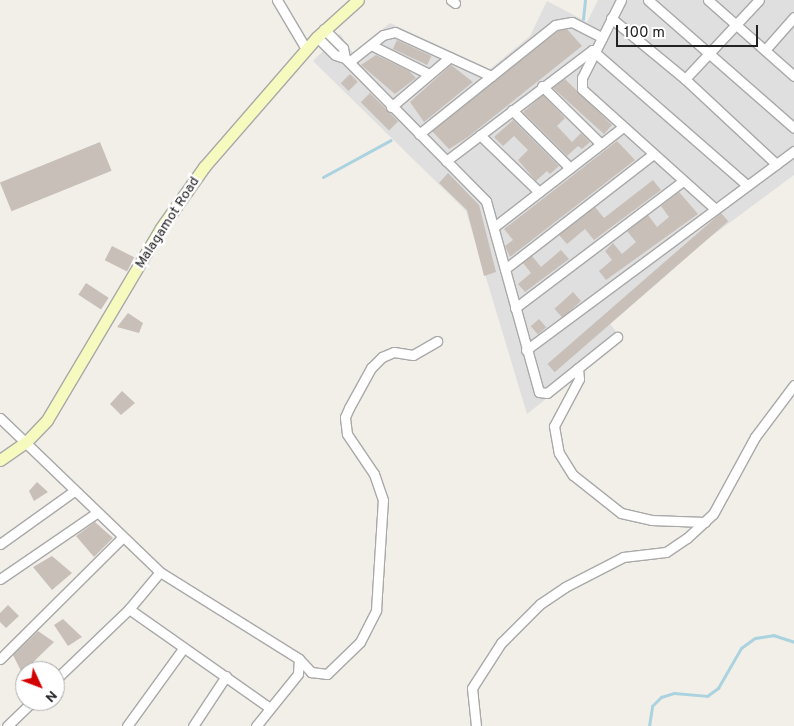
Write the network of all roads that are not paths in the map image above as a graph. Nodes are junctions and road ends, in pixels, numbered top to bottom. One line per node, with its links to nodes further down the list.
1 (277, 0): 13 (street)
2 (358, 0): 10 (street, Malagamot Road)
3 (620, 0): 8 (street)
4 (648, 0): 16 (street)
5 (708, 0): 9 (street)
6 (759, 0): 9 (street)
7 (794, 17): 14 (street)
8 (612, 18): 11 (street); 22 (street)
9 (736, 24): 14 (street); 16 (street)
10 (320, 33): 13 (street, Malagamot Road); 18 (street)
11 (602, 37): 15 (street); 21 (street)
12 (371, 45): 17 (street); 18 (street); 19 (street)
13 (306, 49): 49 (street, Malagamot Road)
14 (766, 50): 20 (street)
15 (595, 51): 23 (street); 26 (street); 37 (street)
16 (710, 52): 22 (street); 27 (street)
17 (450, 56): 19 (street); 21 (street)
18 (347, 60): 24 (street)
19 (429, 74): 24 (street)
20 (794, 75)
21 (491, 76): 28 (street)
22 (685, 79): 34 (street)
23 (542, 86): 25 (street); 30 (street)
24 (391, 107): 28 (street)
25 (512, 110): 29 (street); 35 (street)
26 (623, 127): 30 (street); 32 (street)
27 (794, 128)
28 (419, 134): 33 (street)
29 (480, 135): 33 (street); 38 (street)
30 (601, 144): 35 (street)
31 (794, 151): 34 (street)
32 (653, 154): 36 (street); 41 (street)
33 (446, 161): 40 (street)
34 (776, 164): 37 (street)
35 (570, 168): 38 (street)
36 (683, 181): 39 (street); 42 (street)
37 (746, 185): 39 (street)
38 (539, 192): 40 (street)
39 (714, 208): 45 (street)
40 (494, 227): 41 (street)
41 (505, 269): 42 (street)
42 (515, 308): 45 (street)
43 (616, 337): 46 (street)
44 (438, 341): 61 (street)
45 (526, 350): 46 (street)
46 (578, 368): 53 (street)
47 (794, 385): 53 (street)
48 (0, 418): 49 (street)
49 (26, 442): 50 (street, Malagamot Road); 51 (street)
50 (0, 460)
51 (74, 491): 52 (street); 55 (street)
52 (95, 514): 54 (street); 57 (street)
53 (705, 522): 70 (street)
54 (122, 538): 56 (street); 60 (street)
55 (0, 544)
56 (160, 572): 58 (street); 61 (street)
57 (0, 579)
58 (128, 609): 59 (street); 62 (street)
59 (182, 650): 63 (street); 67 (street)
60 (0, 659)
61 (299, 659): 64 (street)
62 (65, 670)
63 (226, 676): 64 (street); 68 (street)
64 (270, 708): 69 (street)
65 (23, 711): 66 (street)
66 (8, 726)
67 (127, 726)
68 (193, 726)
69 (256, 726)
70 (476, 726)

